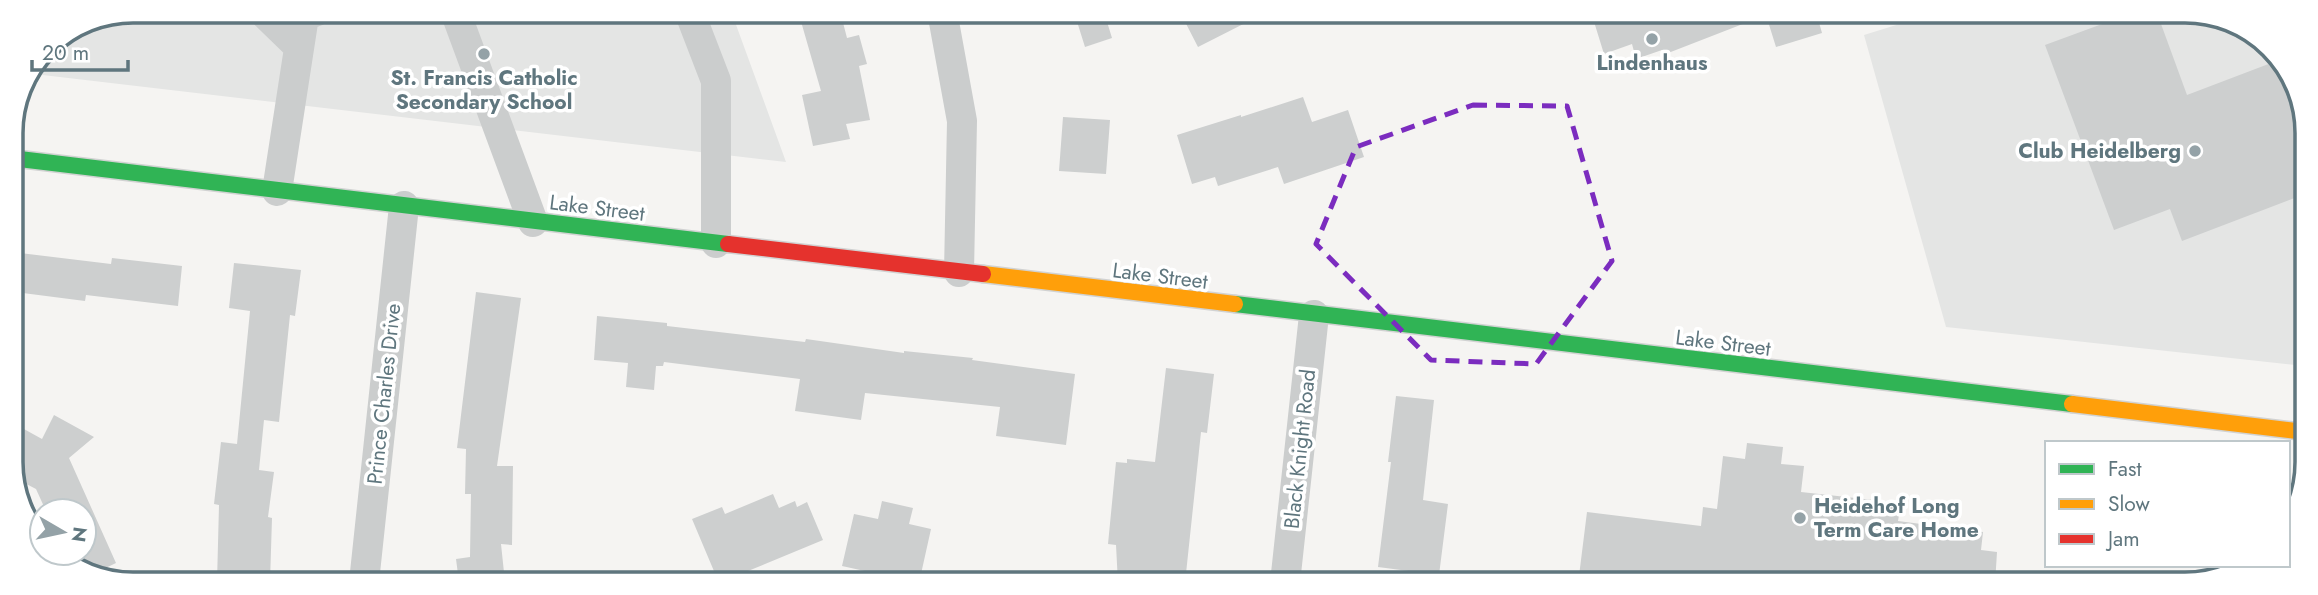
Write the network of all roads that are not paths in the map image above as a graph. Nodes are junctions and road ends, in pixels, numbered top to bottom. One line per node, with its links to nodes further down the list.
1 (274, 23): 6 (street)
2 (303, 23): 6 (street)
3 (459, 23): 10 (street)
4 (694, 23): 11 (street)
5 (944, 23): 12 (street)
6 (299, 47): 8 (street)
7 (23, 159): 8 (main road, Lake Street)
8 (278, 191): 9 (main road, Lake Street)
9 (404, 206): 10 (main road, Lake Street); 15 (street, Prince Charles Drive)
10 (533, 222): 11 (main road, Lake Street)
11 (716, 243): 12 (main road, Lake Street)
12 (960, 272): 13 (main road, Lake Street)
13 (1314, 315): 14 (main road, Lake Street); 16 (street, Black Knight Road)
14 (2295, 431)
15 (365, 572)
16 (1286, 572)

